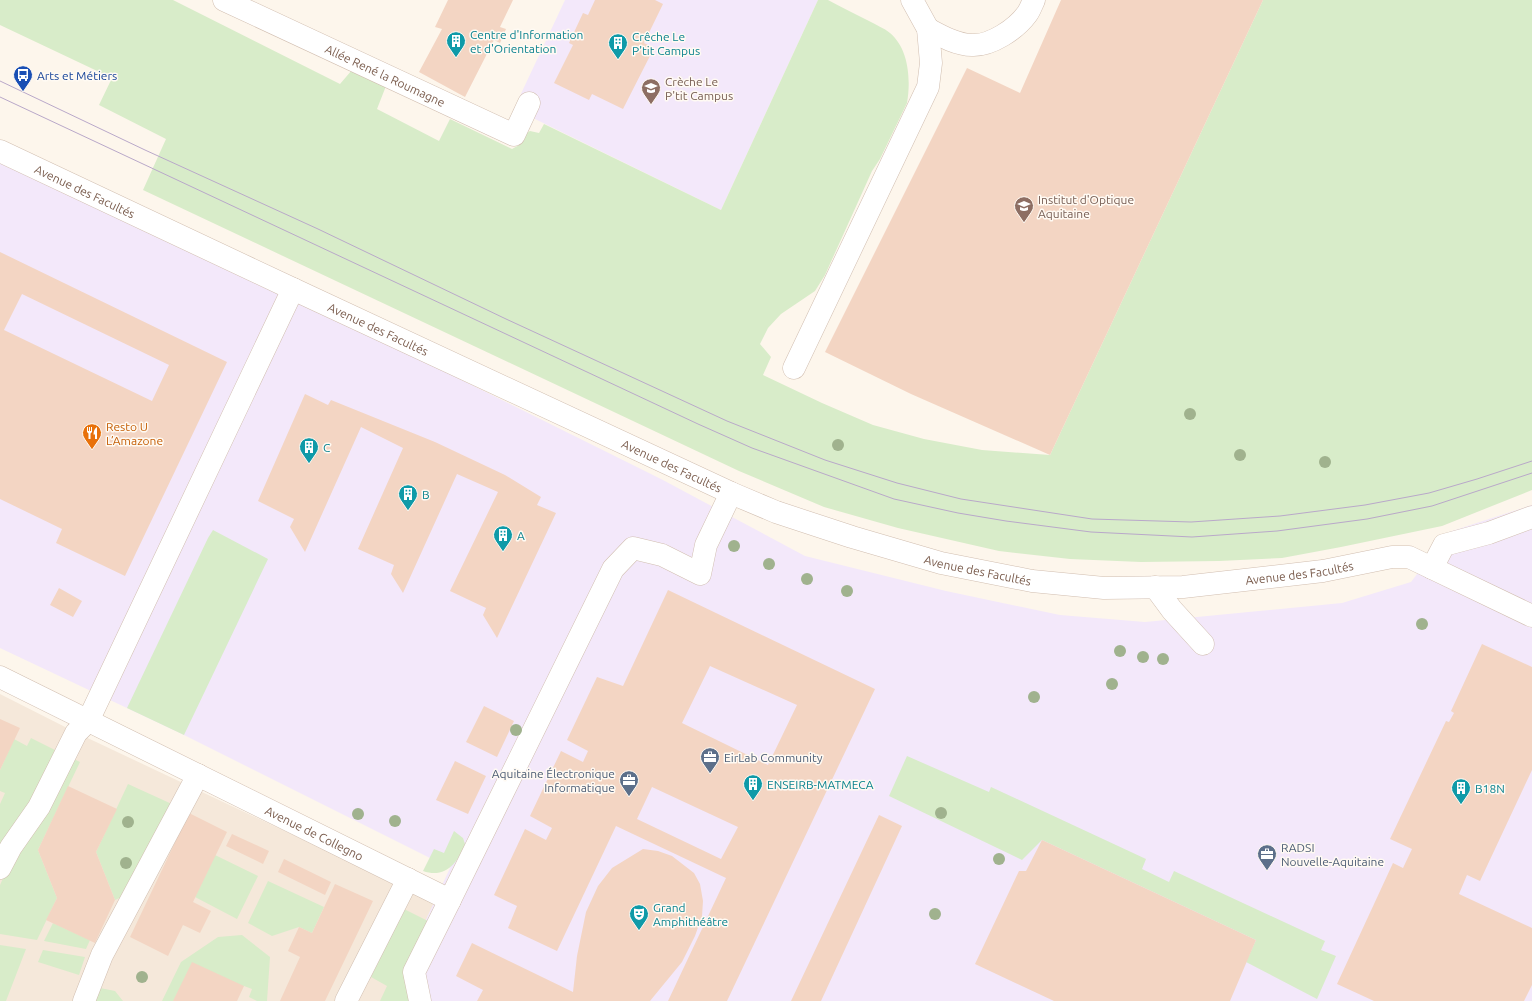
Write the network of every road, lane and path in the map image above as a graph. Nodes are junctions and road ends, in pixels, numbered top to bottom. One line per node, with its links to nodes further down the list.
1 (224, 0): 5 (street, Allée René la Roumagne)
2 (912, 0): 4 (street)
3 (1034, 0): 4 (street)
4 (928, 29): 8 (street)
5 (529, 103)
6 (0, 151): 7 (street, Avenue des Facultés)
7 (293, 289): 9 (street, Avenue des Facultés); 16 (street)
8 (794, 368)
9 (731, 493): 12 (street, Avenue des Facultés); 20 (street)
10 (1532, 517): 11 (street)
11 (1432, 568): 12 (street, Avenue des Facultés); 13 (street, Avenue des Facultés)
12 (1155, 587): 14 (street)
13 (1532, 616)
14 (1203, 644)
15 (0, 677): 16 (street, Avenue de Collegno)
16 (88, 721): 17 (street, Avenue de Collegno); 18 (street)
17 (198, 775): 19 (street, Avenue de Collegno); 21 (street)
18 (0, 868)
19 (408, 879): 20 (street, Avenue de Collegno); 22 (street)
20 (450, 900): 23 (street)
21 (84, 1001)
22 (346, 1001)
23 (420, 1001)

